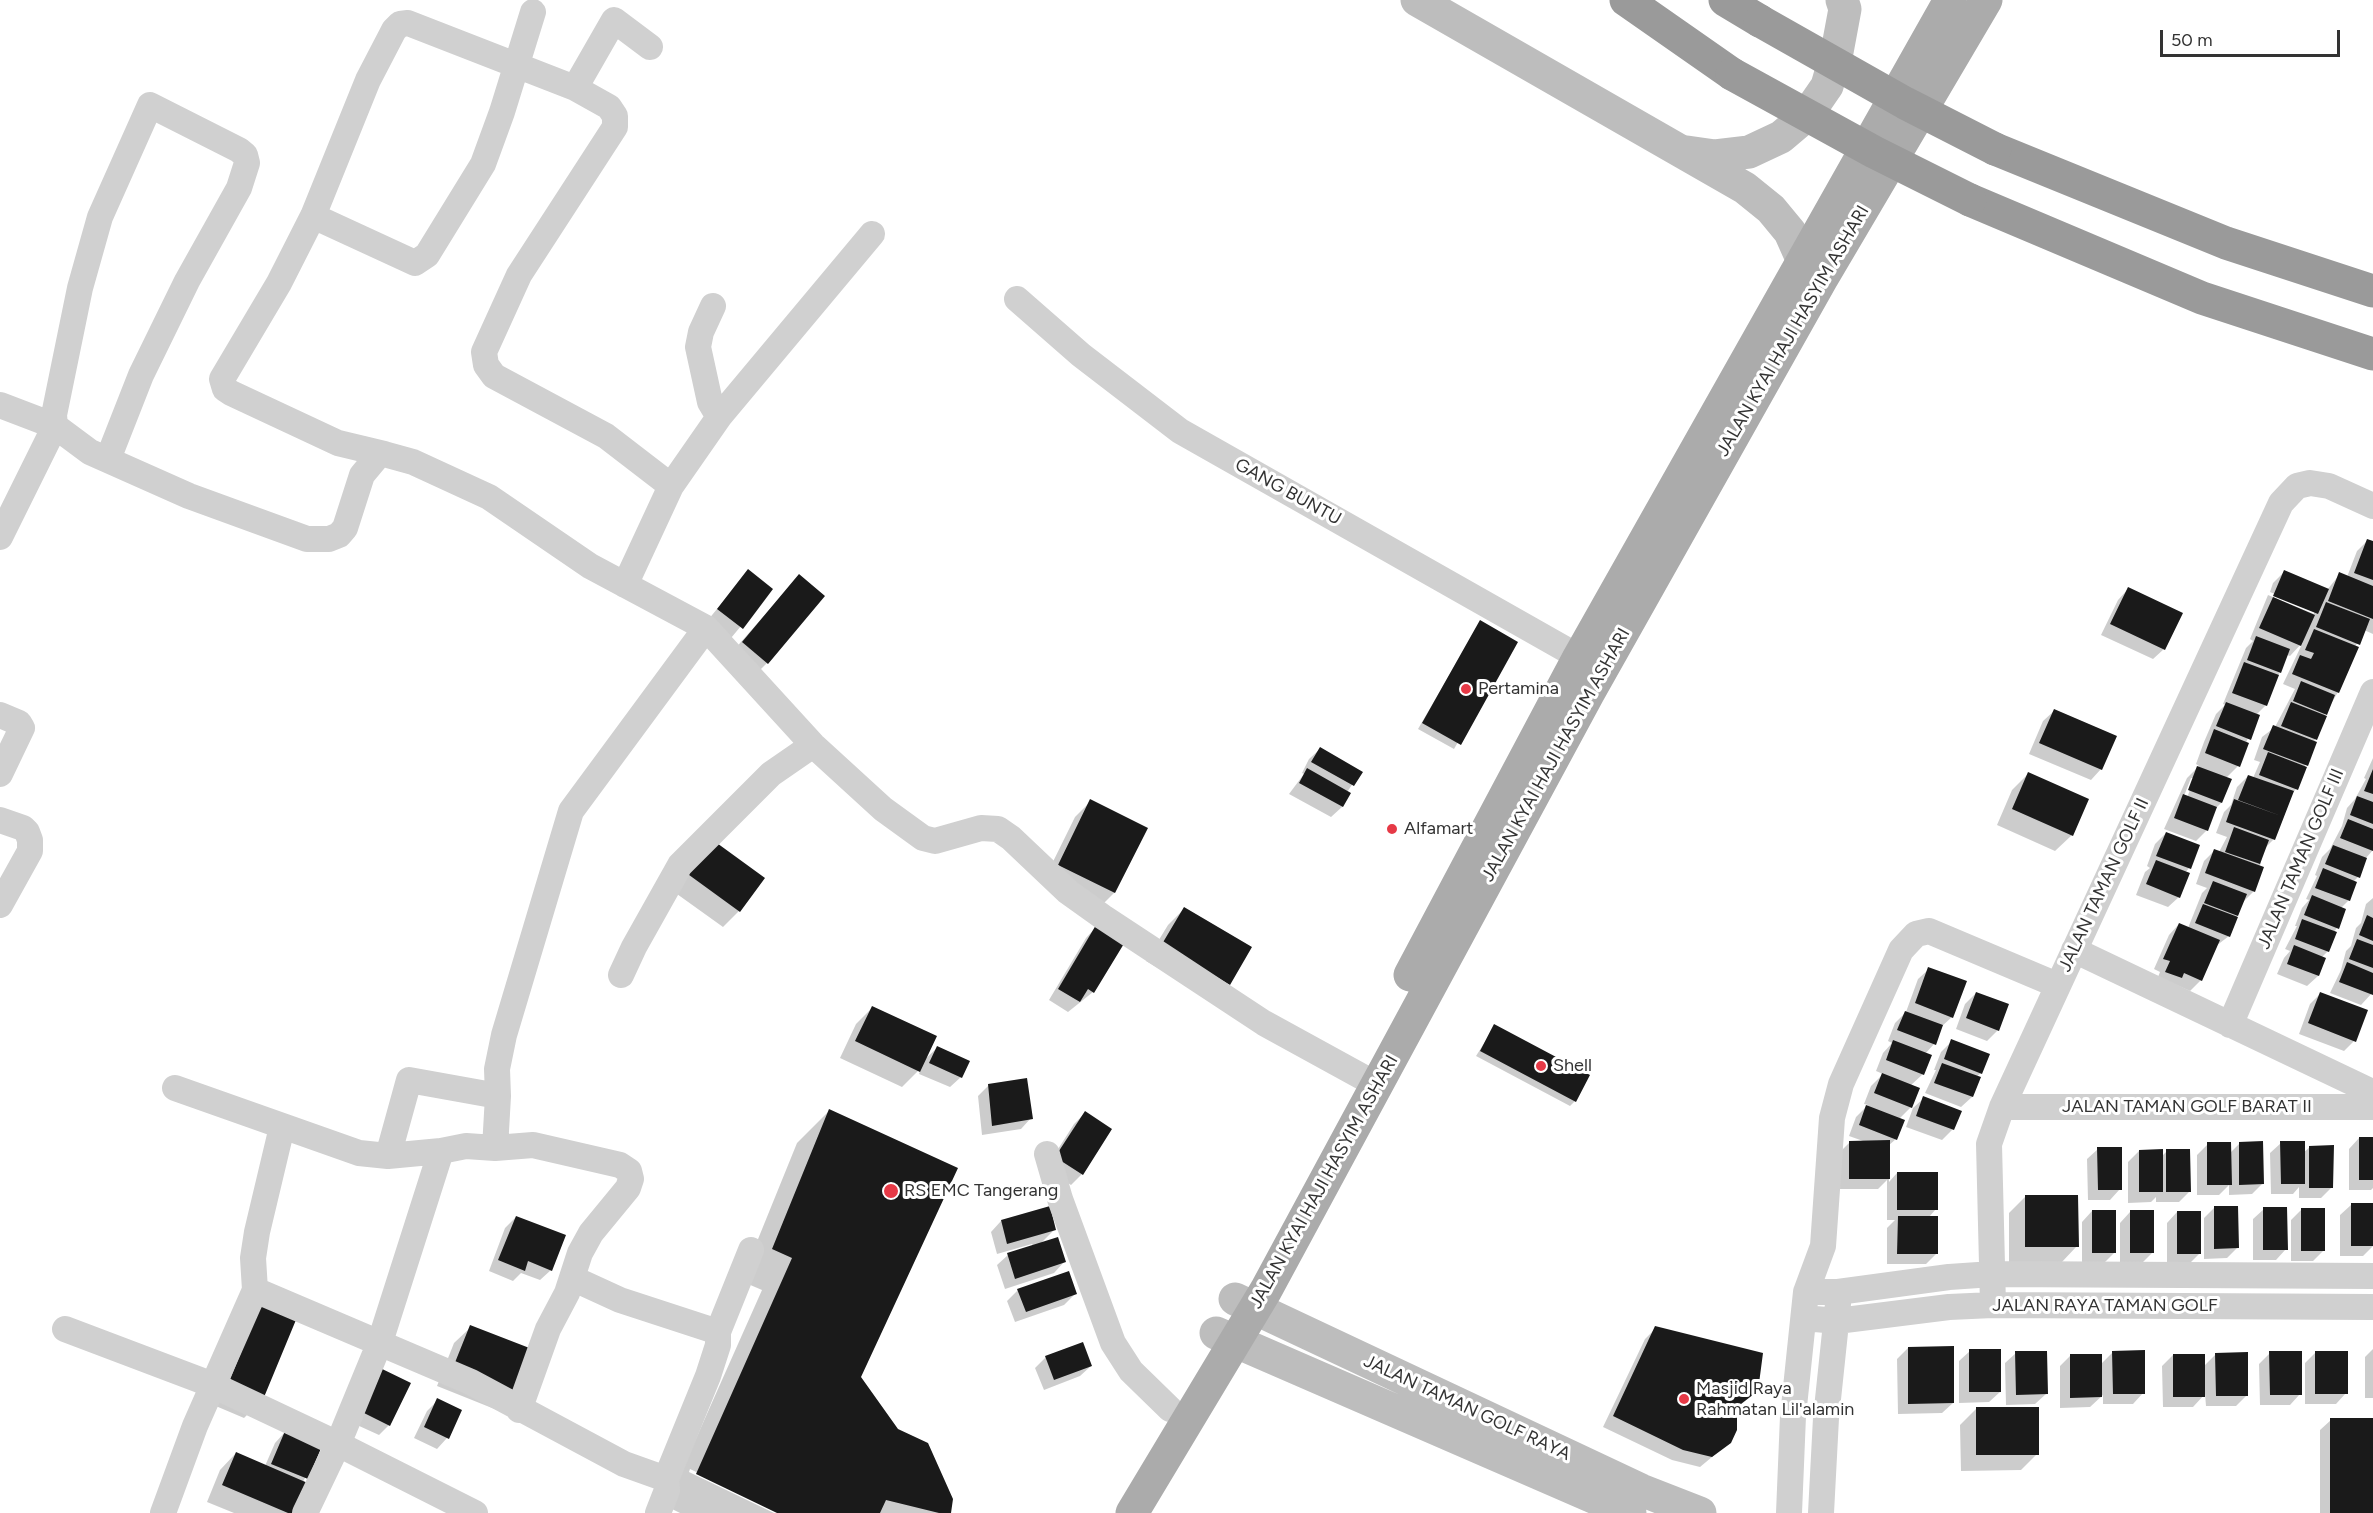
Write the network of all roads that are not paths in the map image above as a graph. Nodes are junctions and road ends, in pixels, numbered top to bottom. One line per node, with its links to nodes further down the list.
1 (1417, 0): 11 (street)
2 (1626, 0): 18 (highway, bridge)
3 (1725, 0): 15 (highway, bridge)
4 (1842, 0): 11 (street)
5 (1950, 0): 14 (main road, JALAN KYAI HAJI HASYIM ASHARI)
6 (1986, 0): 29 (main road, JALAN KYAI HAJI HASYIM ASHARI)
7 (533, 12): 9 (street)
8 (650, 47): 10 (street)
9 (516, 66): 10 (street); 12 (street); 12 (street)
10 (575, 88): 24 (street)
11 (1680, 151): 14 (street)
12 (313, 216): 22 (street)
13 (872, 234): 20 (street)
14 (1802, 259): 29 (main road, JALAN KYAI HAJI HASYIM ASHARI)
15 (2373, 291)
16 (1017, 299): 29 (street, GANG BUNTU)
17 (713, 306): 20 (street)
18 (2373, 354)
19 (0, 405): 21 (street)
20 (719, 417): 24 (street)
21 (55, 426): 23 (street); 23 (street); 26 (street)
22 (384, 454): 23 (street); 27 (street)
23 (108, 459)
24 (672, 486): 27 (street)
25 (2373, 506): 36 (street, JALAN TAMAN GOLF II)
26 (0, 537)
27 (625, 585): 28 (street)
28 (705, 628): 32 (street); 43 (street)
29 (1577, 678): 40 (main road, JALAN KYAI HAJI HASYIM ASHARI)
30 (2373, 692): 39 (street, JALAN TAMAN GOLF III)
31 (0, 715): 33 (street)
32 (813, 745): 37 (street); 40 (street)
33 (0, 774)
34 (0, 820): 35 (street)
35 (0, 905)
36 (2074, 950): 38 (street, JALAN TAMAN GOLF II); 39 (street, JALAN TAMAN GOLF BARAT II)
37 (621, 975)
38 (2057, 985): 44 (street, JALAN TAMAN GOLF II); 50 (street)
39 (2230, 1025): 42 (street, JALAN TAMAN GOLF BARAT II)
40 (1367, 1081): 58 (main road, JALAN KYAI HAJI HASYIM ASHARI)
41 (175, 1088): 45 (street)
42 (2372, 1095): 44 (street, JALAN TAMAN GOLF BARAT II)
43 (498, 1096): 46 (street); 49 (street)
44 (2002, 1107): 52 (street, JALAN TAMAN GOLF II)
45 (282, 1127): 49 (street); 55 (street)
46 (495, 1148): 47 (street); 54 (street)
47 (441, 1151): 49 (street); 66 (street)
48 (1047, 1154): 68 (street)
49 (388, 1156)
50 (1823, 1246): 56 (street); 57 (street)
51 (751, 1250): 64 (street)
52 (1993, 1274): 53 (street, JALAN RAYA TAMAN GOLF); 57 (street, JALAN RAYA TAMAN GOLF); 59 (street, JALAN TAMAN GOLF II)
53 (2373, 1276)
54 (572, 1278): 64 (street); 69 (street)
55 (255, 1290): 66 (street); 67 (street)
56 (1806, 1292): 57 (street, JALAN RAYA TAMAN GOLF); 61 (street)
57 (1838, 1292): 62 (street)
58 (1245, 1303): 65 (main road, JALAN KYAI HAJI HASYIM ASHARI); 81 (street, JALAN TAMAN GOLF RAYA)
59 (1993, 1305): 60 (street, JALAN RAYA TAMAN GOLF); 62 (street, JALAN RAYA TAMAN GOLF)
60 (2373, 1307)
61 (1803, 1318): 62 (street, JALAN RAYA TAMAN GOLF); 71 (street)
62 (1837, 1321): 72 (street)
63 (64, 1329): 67 (street)
64 (718, 1332): 73 (street)
65 (1226, 1338): 68 (main road, JALAN KYAI HAJI HASYIM ASHARI); 79 (main road, JALAN KYAI HAJI HASYIM ASHARI); 80 (street, JALAN TAMAN GOLF RAYA)
66 (380, 1342): 69 (street); 70 (street)
67 (213, 1385): 70 (street); 74 (street)
68 (1170, 1409): 78 (main road, JALAN KYAI HAJI HASYIM ASHARI)
69 (519, 1410): 73 (street)
70 (338, 1444): 75 (street); 76 (street)
71 (1791, 1452): 72 (street); 82 (street)
72 (1824, 1453): 83 (street)
73 (666, 1479): 77 (street)
74 (163, 1513)
75 (305, 1513)
76 (475, 1513)
77 (658, 1513)
78 (1109, 1513)
79 (1132, 1513)
80 (1630, 1513)
81 (1700, 1513)
82 (1788, 1513)
83 (1821, 1513)

